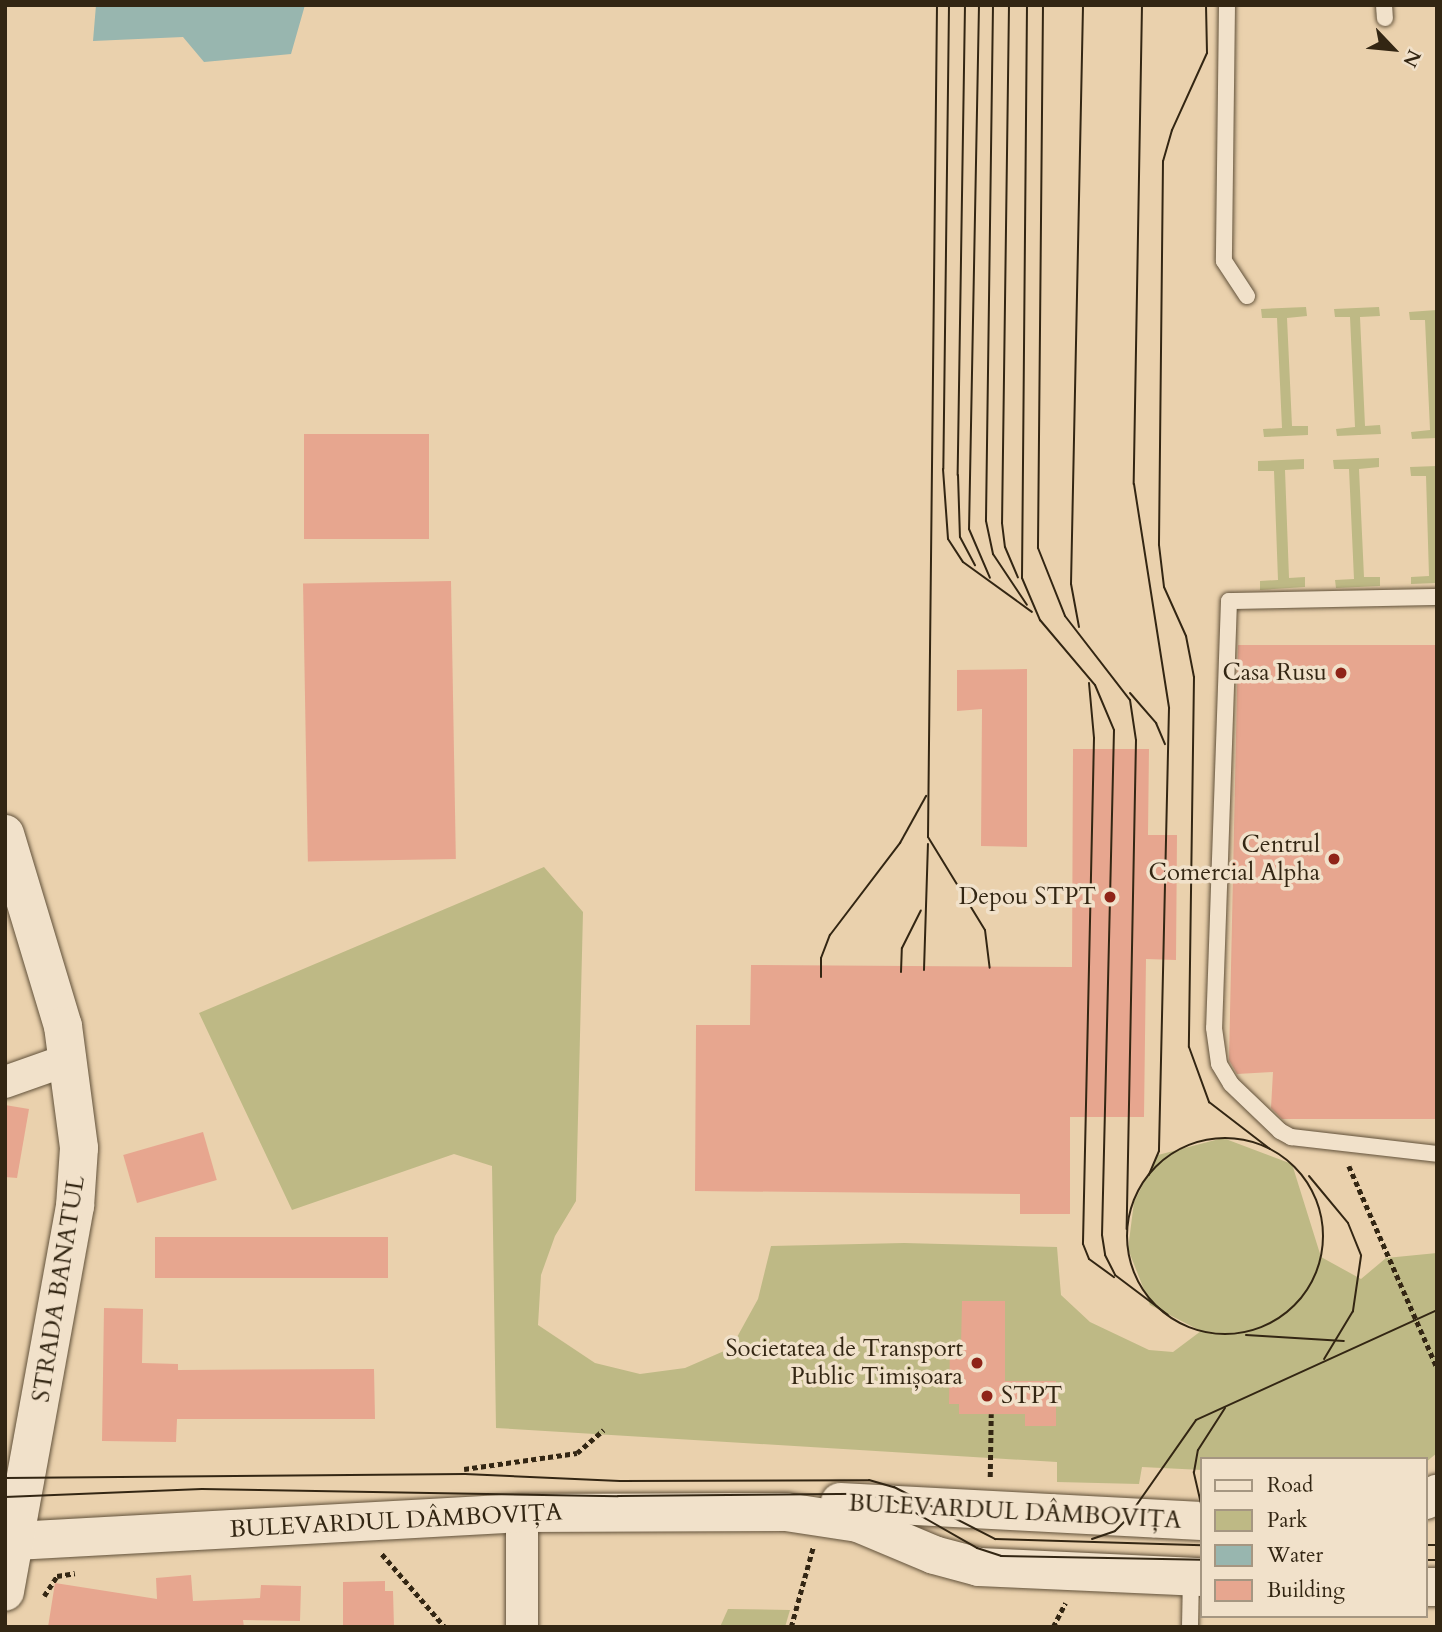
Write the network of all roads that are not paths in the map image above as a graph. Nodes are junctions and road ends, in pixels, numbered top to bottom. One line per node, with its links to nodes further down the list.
1 (1227, 5): 2 (lane)
2 (1247, 296)
3 (1437, 597): 7 (lane)
4 (5, 834): 5 (street, STRADA BANATUL)
5 (71, 1059): 6 (street); 11 (street, STRADA BANATUL)
6 (5, 1082)
7 (1437, 1154)
8 (522, 1513): 9 (street, BULEVARDUL DÂMBOVIȚA); 11 (street, BULEVARDUL DÂMBOVIȚA); 14 (street)
9 (804, 1515): 10 (street, BULEVARDUL DÂMBOVIȚA); 12 (street, BULEVARDUL DÂMBOVIȚA)
10 (1200, 1521)
11 (10, 1542): 13 (street, STRADA BANATUL)
12 (1197, 1577): 15 (lane)
13 (5, 1592)
14 (522, 1627)
15 (1190, 1627)

